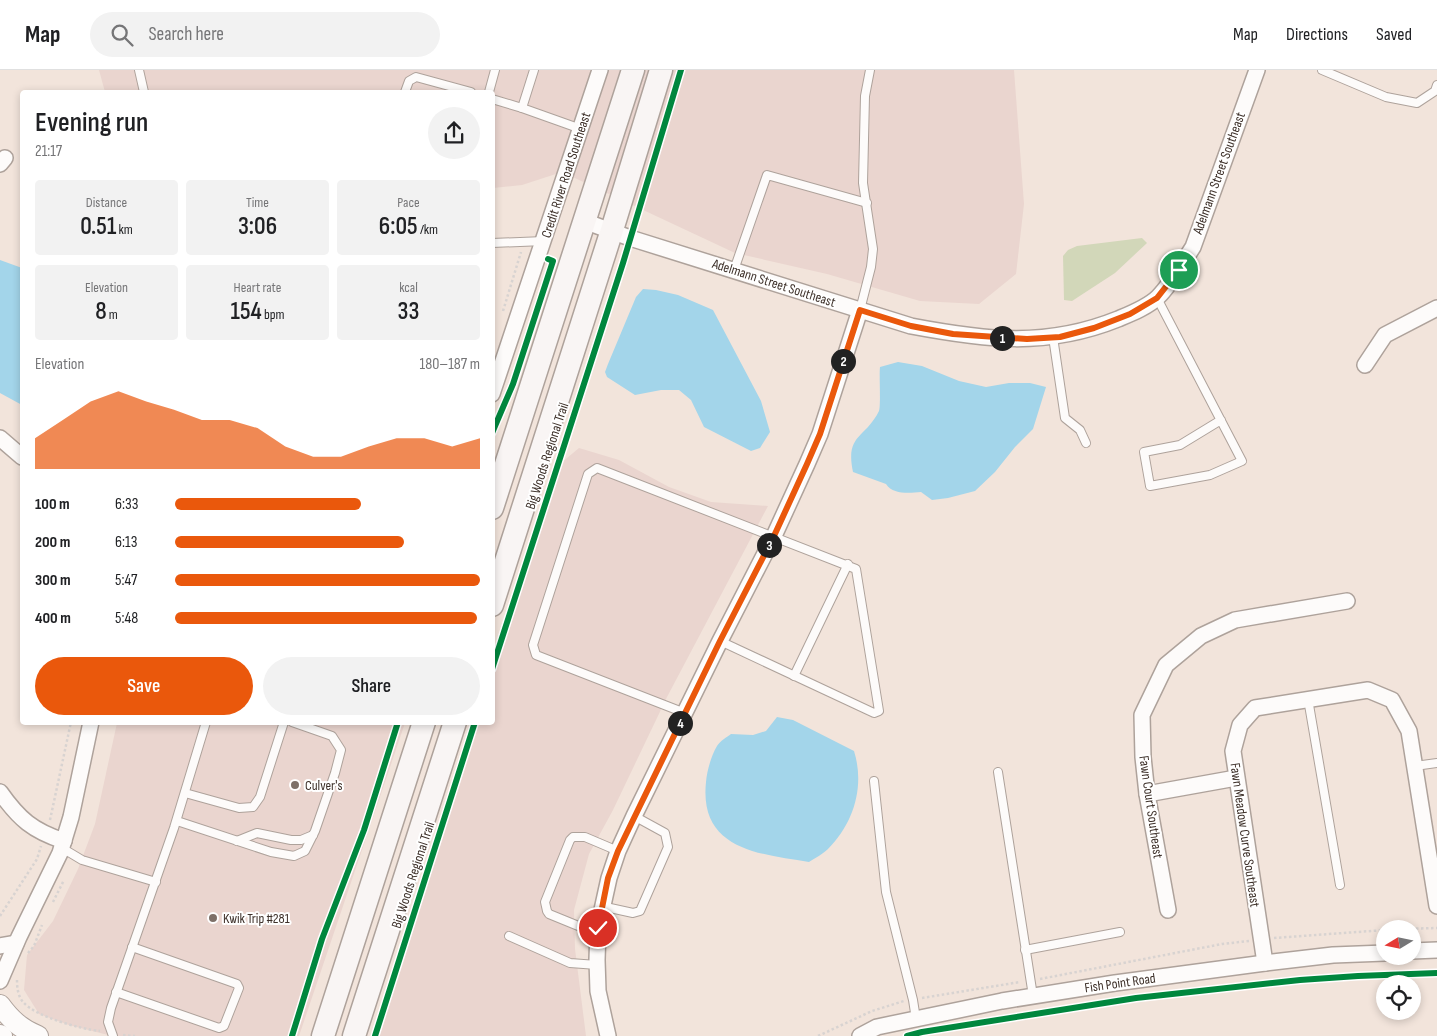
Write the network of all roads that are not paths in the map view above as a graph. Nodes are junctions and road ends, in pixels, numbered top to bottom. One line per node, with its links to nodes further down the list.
1 (139, 70): 11 (lane)
2 (495, 70): 14 (lane)
3 (534, 70): 16 (lane)
4 (600, 70): 17 (street, Credit River Road Southeast)
5 (633, 70): 19 (main road)
6 (661, 70): 20 (main road)
7 (870, 70): 18 (lane)
8 (1257, 70): 24 (street, Adelmann Street Southeast)
9 (1322, 70): 10 (lane)
10 (1437, 85)
11 (144, 90)
12 (406, 90): 13 (lane)
13 (465, 90)
14 (490, 90)
15 (495, 99): 16 (lane)
16 (522, 108): 17 (lane)
17 (581, 129): 21 (street, Credit River Road Southeast)
18 (867, 203): 23 (lane); 26 (lane)
19 (584, 221): 20 (street, Adelmann Street Southeast); 34 (main road)
20 (612, 230): 23 (street, Adelmann Street Southeast); 37 (main road)
21 (544, 241): 22 (lane); 29 (street, Credit River Road Southeast)
22 (495, 243)
23 (734, 270): 26 (street, Adelmann Street Southeast)
24 (1157, 298): 27 (street, Adelmann Street Southeast); 30 (lane)
25 (1437, 308): 28 (street)
26 (860, 310): 27 (street, Adelmann Street Southeast); 35 (street)
27 (1054, 337): 32 (lane)
28 (1364, 365)
29 (495, 385)
30 (1221, 420): 30 (lane)
31 (0, 438): 33 (street)
32 (1086, 443)
33 (20, 455)
34 (495, 499)
35 (774, 536): 36 (lane); 39 (street); 42 (lane)
36 (848, 564): 40 (lane); 40 (lane)
37 (495, 596)
38 (1348, 601): 56 (street, Fawn Court Southeast)
39 (720, 641): 40 (lane); 42 (street)
40 (794, 676)
41 (1308, 699): 50 (street, Fawn Meadow Curve Southeast); 52 (street, Fawn Meadow Curve Southeast); 64 (lane)
42 (685, 713): 57 (street)
43 (90, 725): 61 (street)
44 (205, 725): 55 (lane)
45 (283, 725): 55 (lane)
46 (301, 725): 59 (lane)
47 (423, 725): 88 (main road)
48 (454, 725): 89 (main road)
49 (1437, 762): 50 (lane)
50 (1415, 766): 66 (street, Fawn Meadow Curve Southeast)
51 (998, 772): 74 (lane)
52 (1236, 778): 56 (street); 78 (street, Fawn Meadow Curve Southeast)
53 (874, 781): 84 (lane)
54 (0, 792): 61 (street)
55 (185, 793): 58 (lane)
56 (1147, 794): 67 (street, Fawn Court Southeast)
57 (634, 816): 62 (street); 65 (lane)
58 (176, 821): 60 (lane); 63 (lane)
59 (314, 835): 60 (lane); 60 (lane)
60 (237, 841)
61 (63, 845): 63 (lane); 71 (street)
62 (618, 851): 65 (street); 69 (lane)
63 (156, 882): 73 (lane)
64 (1340, 885)
65 (601, 906): 69 (street)
66 (1437, 906)
67 (1168, 910)
68 (1120, 932): 74 (lane)
69 (598, 934): 79 (street)
70 (509, 936): 79 (lane)
71 (16, 943): 72 (street); 80 (street)
72 (0, 946)
73 (132, 946): 81 (lane); 81 (lane)
74 (1025, 950): 82 (lane)
75 (1437, 950): 76 (street)
76 (1421, 951)
77 (1376, 953): 78 (street, Fish Point Road)
78 (1265, 962): 82 (street, Fish Point Road)
79 (597, 965): 85 (street)
80 (0, 981)
81 (116, 992): 86 (lane)
82 (1033, 996): 84 (street, Fish Point Road)
83 (0, 1005): 87 (street)
84 (916, 1019): 90 (street, Fish Point Road)
85 (605, 1034)
86 (113, 1035)
87 (38, 1036)
88 (323, 1036)
89 (354, 1036)
90 (860, 1036)

